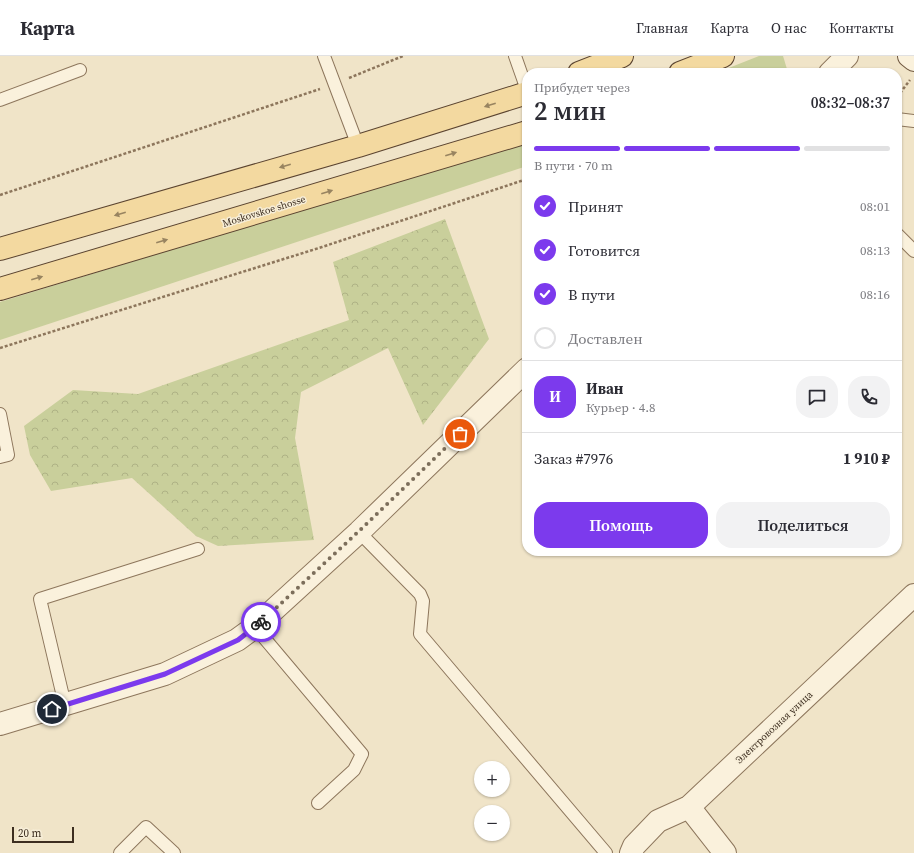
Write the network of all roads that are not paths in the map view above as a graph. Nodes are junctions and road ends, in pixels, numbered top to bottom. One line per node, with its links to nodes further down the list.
1 (324, 56): 18 (lane)
2 (515, 56): 12 (lane)
3 (622, 56): 8 (main road)
4 (723, 56): 9 (main road)
5 (846, 56): 10 (street)
6 (909, 56): 7 (street)
7 (914, 60)
8 (592, 68)
9 (693, 68)
10 (835, 68)
11 (80, 70): 14 (lane)
12 (522, 76)
13 (522, 95): 18 (main road, one-way to 18)
14 (0, 100)
15 (902, 119): 16 (lane)
16 (914, 121)
17 (522, 133): 22 (main road, Moskovskoe shosse, one-way to 17)
18 (358, 146): 20 (main road, one-way to 20)
19 (902, 239): 21 (lane)
20 (0, 249)
21 (914, 251)
22 (0, 289)
23 (522, 374): 26 (street)
24 (0, 414): 25 (lane)
25 (0, 457)
26 (358, 532): 29 (street); 36 (lane)
27 (198, 549): 30 (lane)
28 (914, 595): 33 (street, Электровозная улица)
29 (255, 627): 30 (street); 32 (lane)
30 (64, 705): 31 (street)
31 (0, 724)
32 (318, 803)
33 (689, 806): 37 (street, Электровозная улица); 38 (street)
34 (120, 853): 35 (lane)
35 (174, 853)
36 (606, 853)
37 (631, 853)
38 (725, 853)

